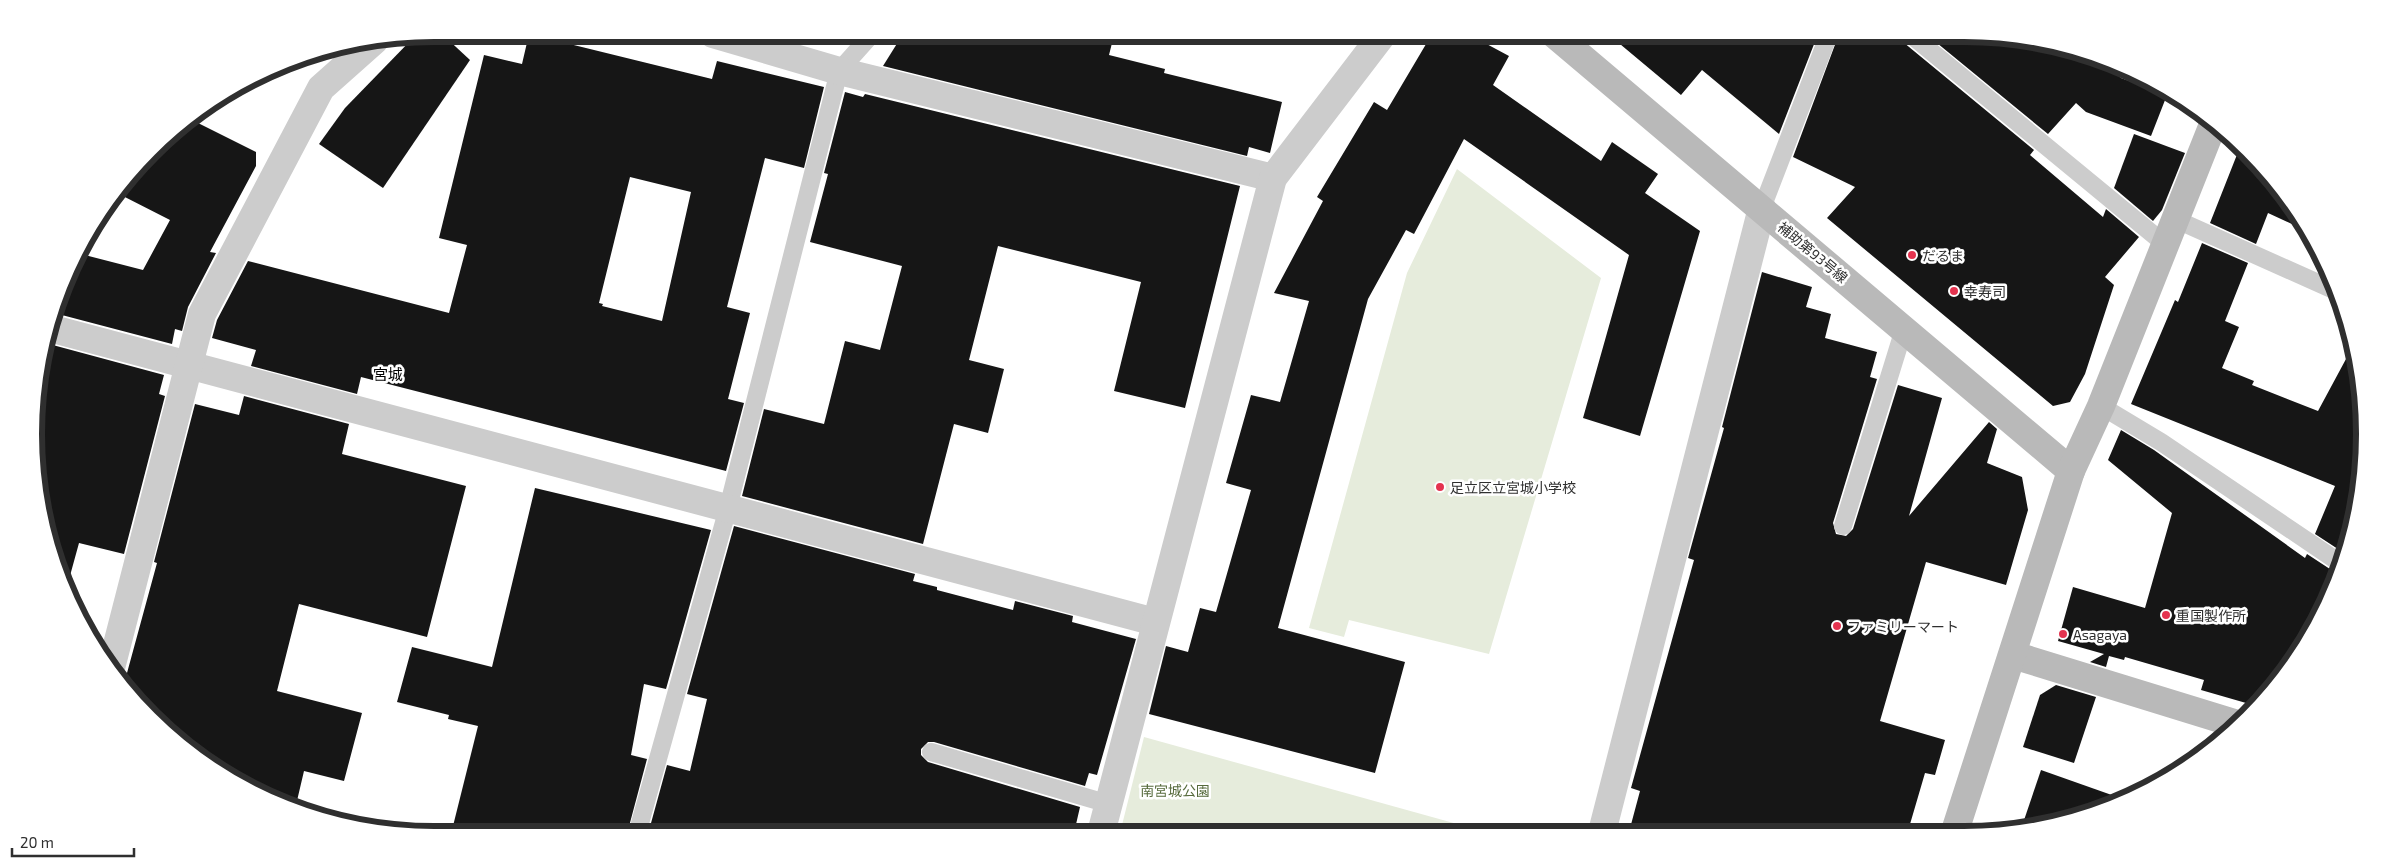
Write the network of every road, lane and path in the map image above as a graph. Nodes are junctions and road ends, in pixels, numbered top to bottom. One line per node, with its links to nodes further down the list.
1 (740, 42): 8 (street)
2 (865, 42): 8 (lane)
3 (1377, 42): 10 (street)
4 (1564, 42): 11 (street, 補助第93号線)
5 (1826, 42): 11 (lane)
6 (1920, 42): 13 (lane)
7 (365, 49): 17 (street)
8 (839, 71): 10 (street); 20 (lane)
9 (2211, 130): 12 (street)
10 (1273, 178): 23 (street)
11 (1762, 208): 16 (street, 補助第93号線); 31 (street)
12 (2177, 220): 13 (street); 14 (lane)
13 (2166, 245): 18 (street)
14 (2327, 287)
15 (57, 329): 17 (street)
16 (1904, 329): 19 (street, 補助第93号線); 21 (lane)
17 (189, 364): 20 (street); 25 (street)
18 (2101, 406): 19 (street); 22 (lane)
19 (2071, 471): 24 (street)
20 (728, 508): 23 (street); 29 (lane)
21 (1843, 526)
22 (2335, 560)
23 (1156, 622): 28 (street)
24 (2014, 655): 26 (street); 32 (street)
25 (113, 659)
26 (2229, 722)
27 (931, 752): 28 (lane)
28 (1108, 804): 30 (street)
29 (639, 826)
30 (1103, 826)
31 (1604, 826)
32 (1957, 826)

